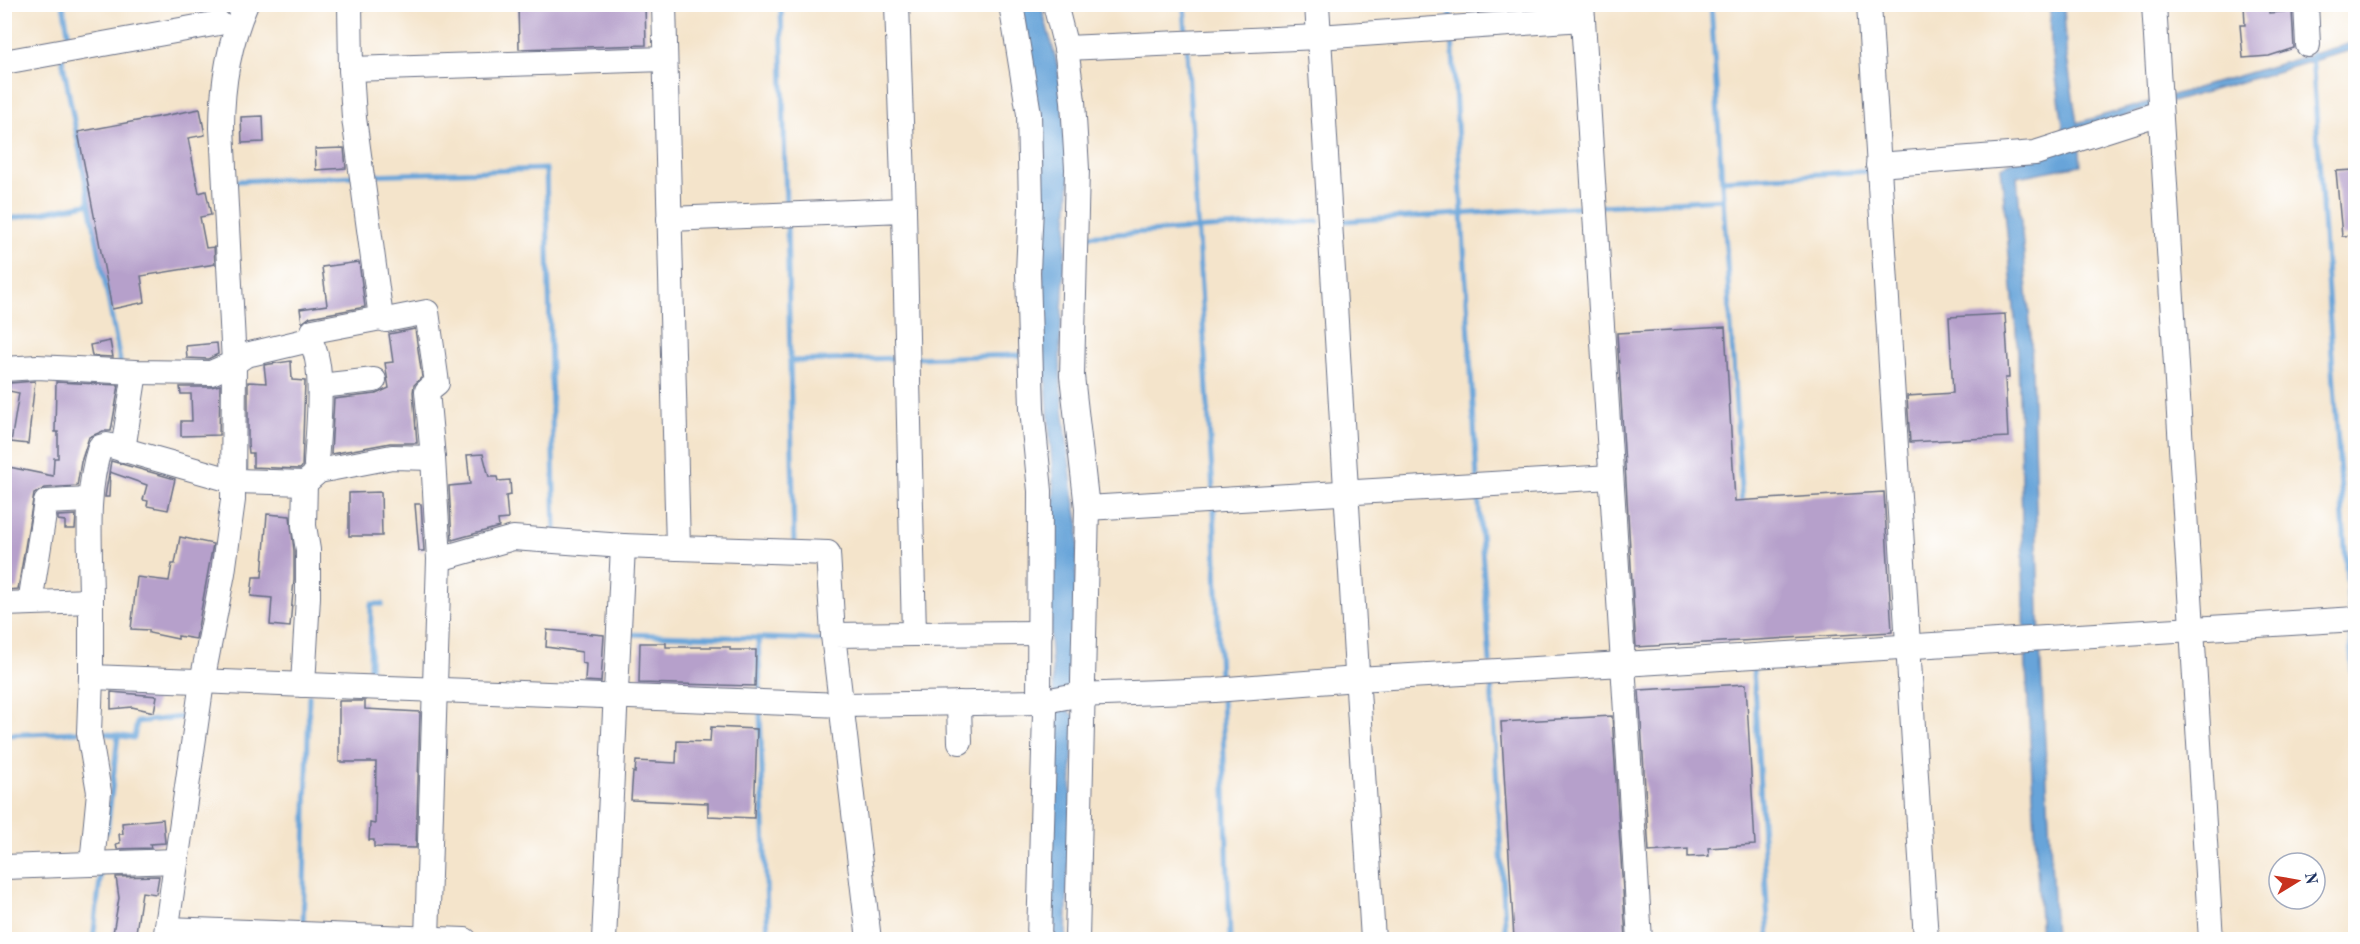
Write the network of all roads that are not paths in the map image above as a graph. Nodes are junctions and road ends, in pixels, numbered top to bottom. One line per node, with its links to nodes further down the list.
1 (246, 4): 12 (street)
2 (350, 4): 18 (street)
3 (664, 4): 16 (street)
4 (897, 4): 21 (street)
5 (1011, 4): 46 (street)
6 (1054, 4): 15 (street)
7 (1317, 4): 13 (street)
8 (1869, 4): 20 (street)
9 (2154, 4): 19 (street)
10 (2306, 4): 14 (street)
11 (1582, 12): 13 (street); 33 (street)
12 (223, 19): 17 (street); 25 (street)
13 (1318, 37): 15 (street); 35 (street)
14 (2308, 45)
15 (1066, 48): 37 (street)
16 (665, 59): 18 (street); 22 (street)
17 (4, 62)
18 (351, 69): 23 (street)
19 (2160, 103): 20 (street); 45 (street)
20 (1878, 165): 49 (street)
21 (903, 210): 22 (street); 47 (street)
22 (669, 219): 39 (street)
23 (381, 318): 24 (street); 31 (street)
24 (309, 340): 25 (street); 29 (street)
25 (234, 363): 27 (street); 34 (street)
26 (4, 369): 27 (street)
27 (135, 372): 30 (street)
28 (374, 380): 29 (street)
29 (320, 386): 32 (street)
30 (123, 450): 34 (street); 36 (street)
31 (433, 458): 32 (street); 40 (street)
32 (312, 477): 34 (street); 54 (street)
33 (1611, 477): 35 (street); 50 (street)
34 (234, 481): 53 (street)
35 (1346, 493): 37 (street); 52 (street)
36 (90, 500): 41 (street); 42 (street)
37 (1087, 508): 57 (street)
38 (623, 546): 39 (street); 40 (street); 56 (street)
39 (678, 548): 48 (street)
40 (439, 559): 55 (street)
41 (91, 601): 42 (street); 51 (street)
42 (30, 603): 43 (street)
43 (4, 604)
44 (2355, 619): 45 (street)
45 (2192, 629): 49 (street); 75 (street)
46 (1040, 633): 47 (street); 58 (street)
47 (914, 634): 48 (street)
48 (833, 635): 60 (street)
49 (1907, 646): 50 (street); 74 (street)
50 (1623, 664): 52 (street); 73 (street)
51 (91, 677): 53 (street); 63 (street)
52 (1357, 679): 57 (street); 72 (street)
53 (202, 682): 54 (street); 62 (street)
54 (303, 685): 55 (street)
55 (435, 689): 56 (street); 66 (street)
56 (616, 695): 60 (street); 68 (street)
57 (1080, 695): 58 (street); 71 (street)
58 (1044, 701): 59 (street); 70 (street)
59 (959, 703): 60 (street); 61 (street)
60 (842, 705): 69 (street)
61 (960, 742)
62 (176, 861): 63 (street); 65 (street)
63 (92, 864): 64 (street)
64 (4, 867)
65 (166, 934): 66 (street)
66 (427, 938): 67 (street)
67 (465, 939)
68 (604, 939)
69 (869, 939)
70 (1039, 939)
71 (1077, 939)
72 (1374, 939)
73 (1640, 939)
74 (1926, 939)
75 (2211, 939)

